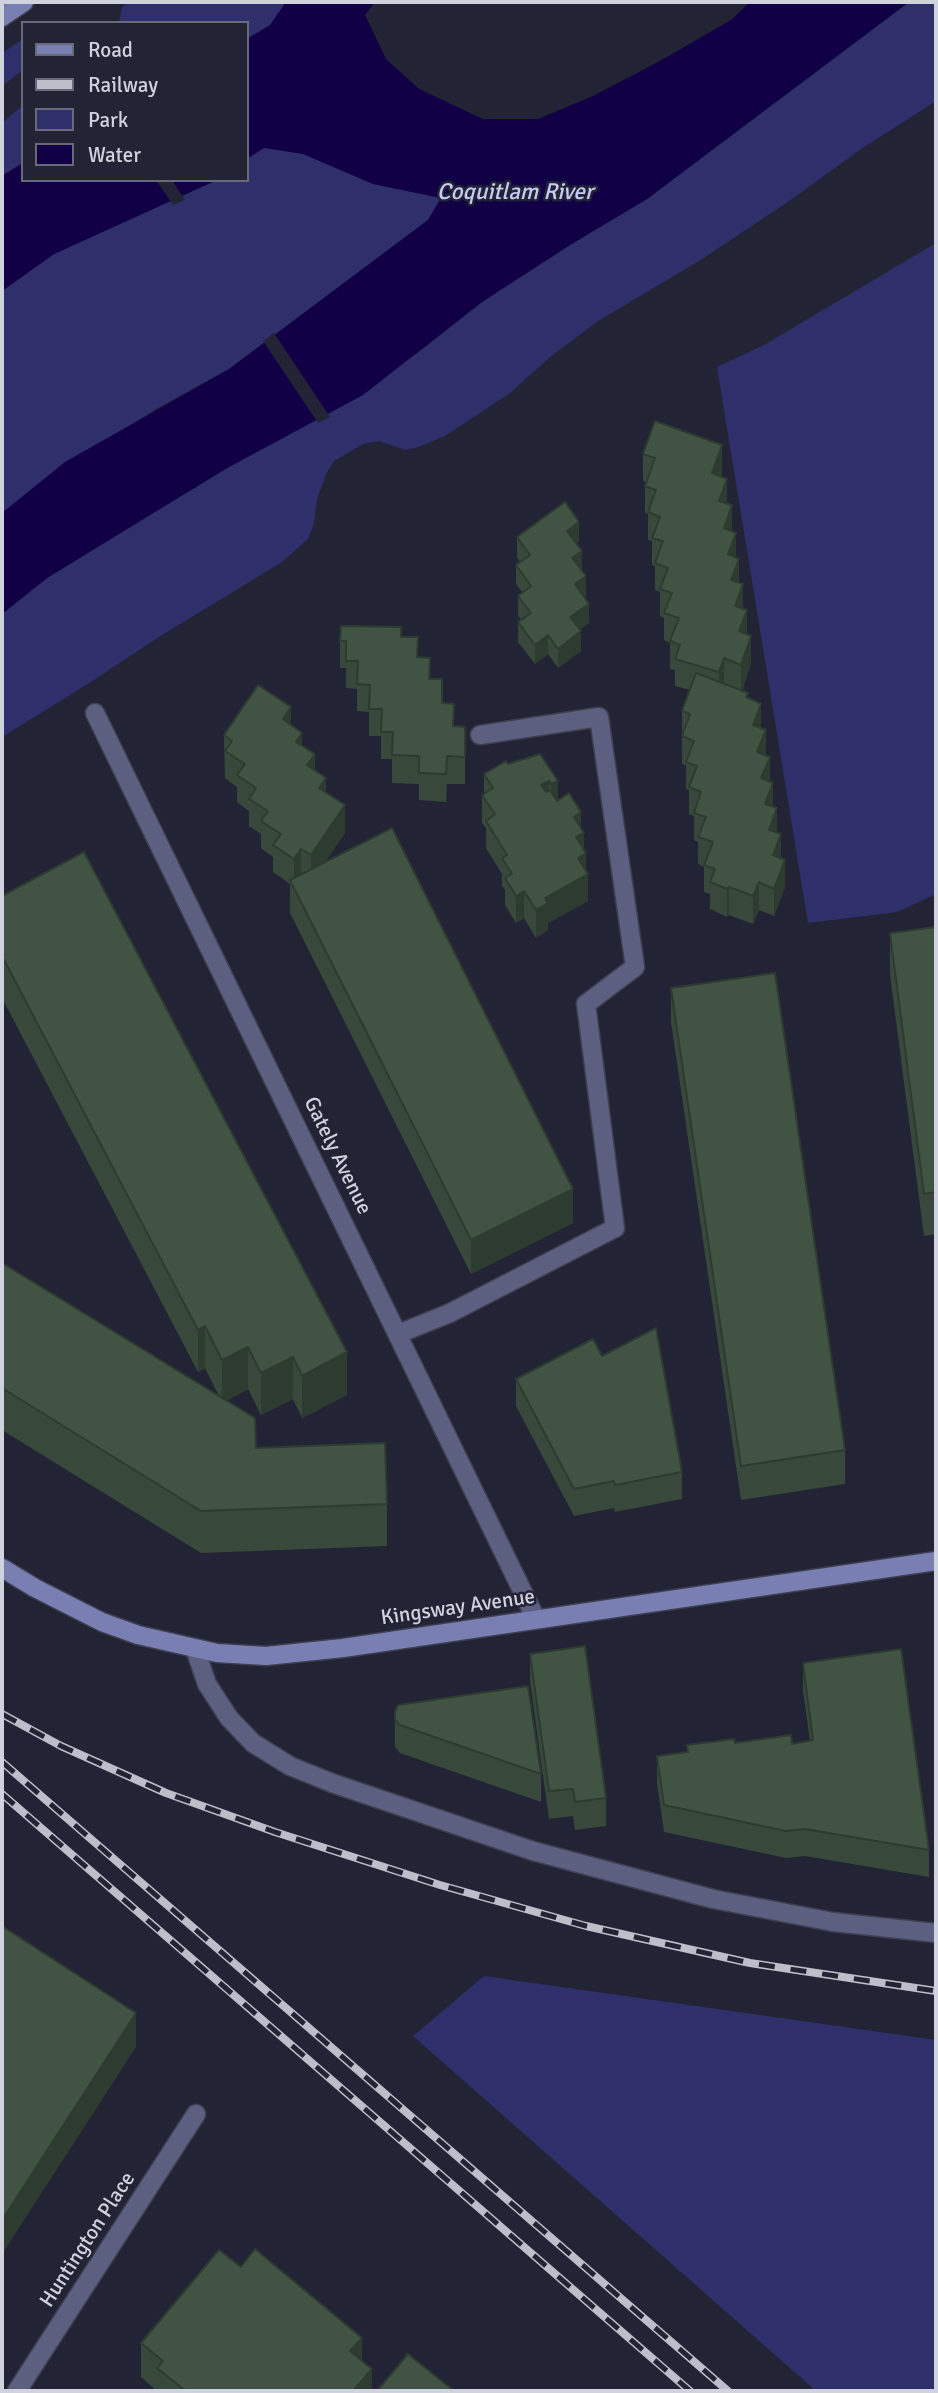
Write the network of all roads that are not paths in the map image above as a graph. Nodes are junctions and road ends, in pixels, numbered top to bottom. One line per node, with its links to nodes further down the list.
1 (94, 713): 3 (street, Gately Avenue)
2 (480, 735): 3 (street)
3 (398, 1334): 6 (street, Gately Avenue)
4 (936, 1560): 6 (main road, Kingsway Avenue)
5 (2, 1568): 7 (main road, Kingsway Avenue)
6 (536, 1619): 7 (main road, Kingsway Avenue)
7 (195, 1649): 8 (street)
8 (936, 1933)
9 (196, 2114): 10 (street, Huntington Place)
10 (18, 2391)

